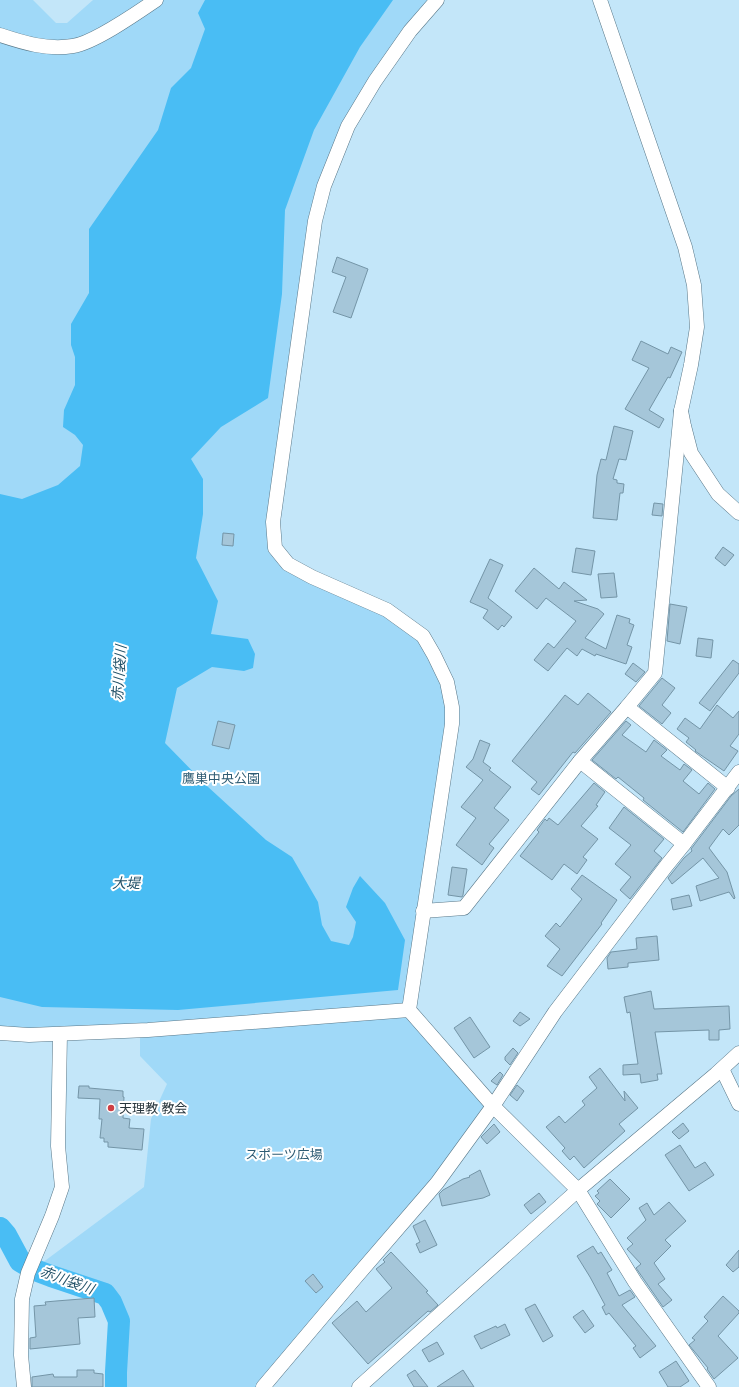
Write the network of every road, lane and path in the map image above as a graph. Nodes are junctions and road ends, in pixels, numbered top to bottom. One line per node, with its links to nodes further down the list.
1 (156, 0): 4 (street)
2 (437, 0): 12 (street)
3 (600, 0): 5 (street)
4 (0, 35)
5 (681, 411): 6 (street); 7 (street)
6 (739, 513)
7 (627, 707): 8 (street); 10 (street)
8 (580, 761): 11 (street); 12 (street)
9 (739, 772): 10 (street)
10 (728, 788): 11 (street)
11 (684, 844): 19 (street)
12 (423, 911): 13 (street)
13 (409, 1010): 15 (street); 19 (street)
14 (0, 1033): 15 (street)
15 (60, 1034): 21 (street)
16 (739, 1053): 17 (street)
17 (722, 1069): 18 (street); 20 (street)
18 (739, 1104)
19 (493, 1106): 20 (street); 22 (street)
20 (578, 1190): 23 (street); 24 (street)
21 (24, 1387)
22 (263, 1387)
23 (359, 1387)
24 (709, 1387)

